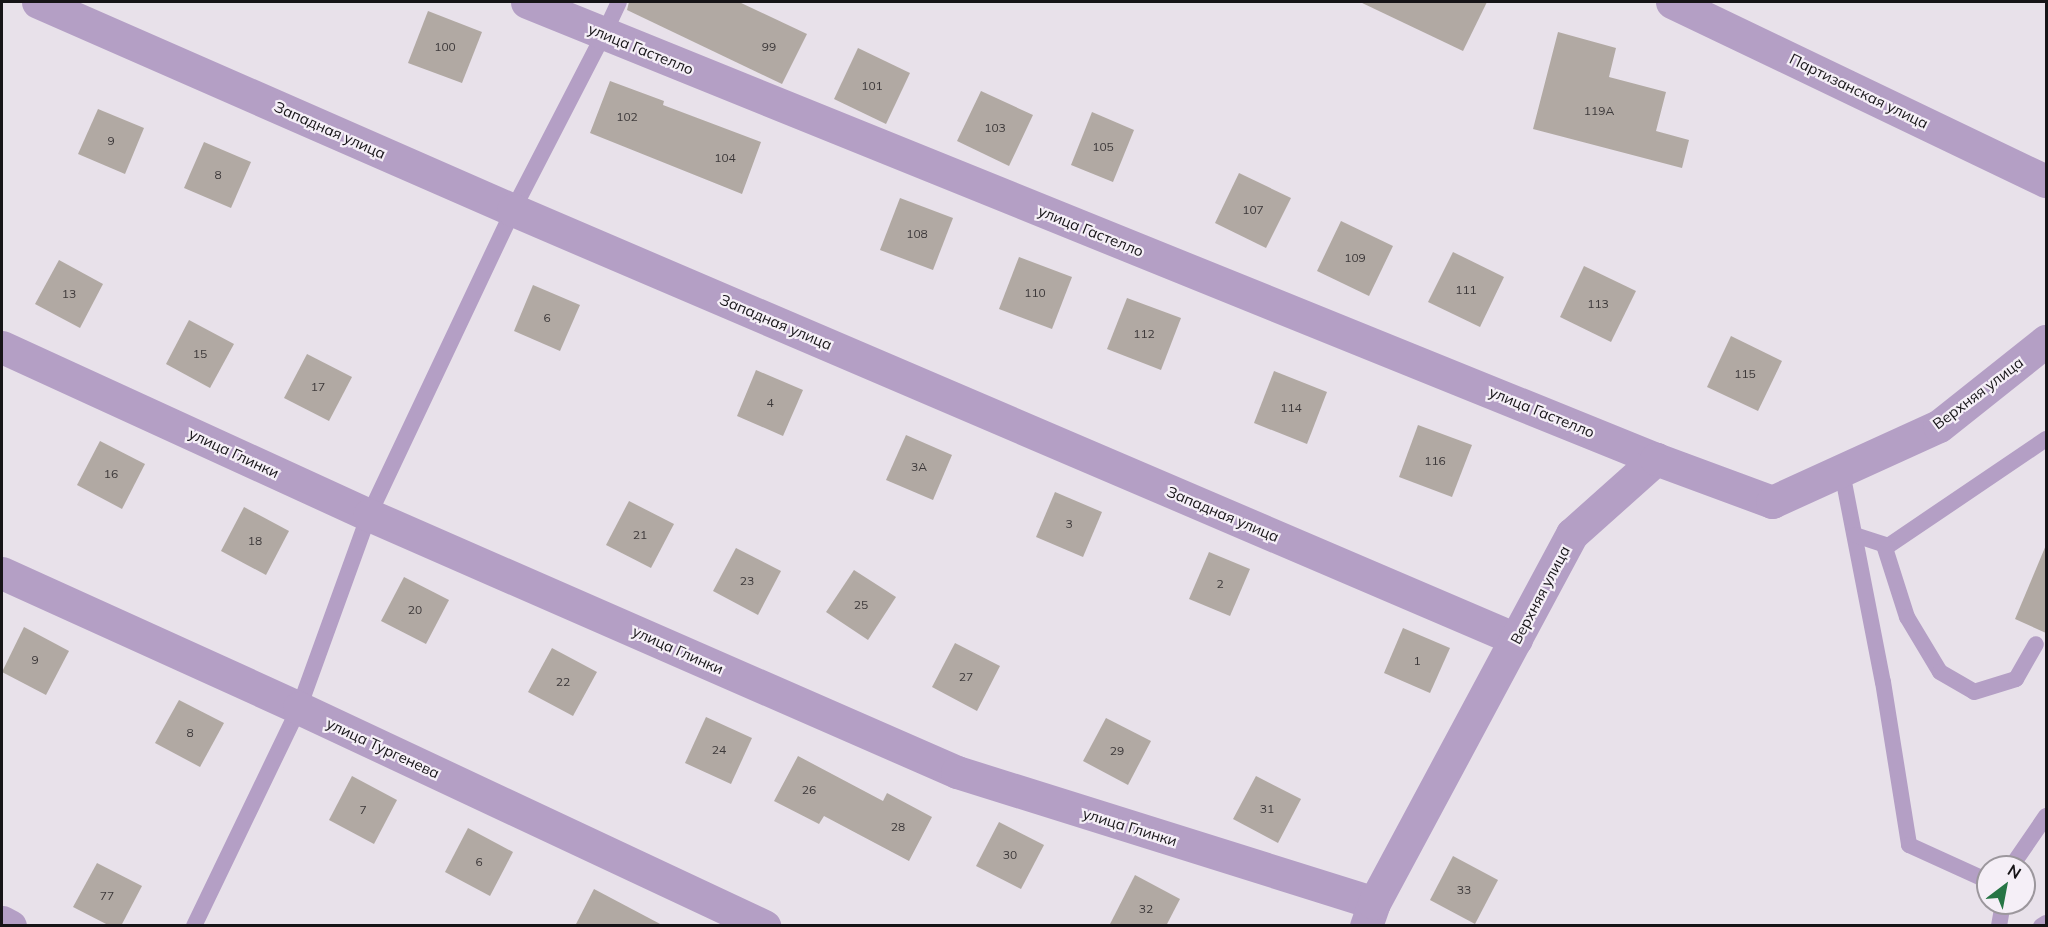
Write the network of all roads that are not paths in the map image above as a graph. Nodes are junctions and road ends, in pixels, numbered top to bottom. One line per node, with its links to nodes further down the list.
1 (38, 2): 7 (street, Западная улица)
2 (527, 2): 5 (street, улица Гастелло)
3 (619, 2): 5 (lane)
4 (1672, 2): 6 (street, Партизанская улица)
5 (604, 34): 7 (lane); 11 (street, улица Гастелло)
6 (2046, 181)
7 (513, 210): 13 (lane); 17 (street, Западная улица)
8 (2046, 341): 12 (street, Верхняя улица)
9 (2, 347): 13 (street, улица Глинки)
10 (2046, 439): 15 (lane)
11 (1656, 459): 12 (street, Верхняя улица); 17 (street, Верхняя улица)
12 (1842, 472): 14 (lane)
13 (369, 515): 19 (lane); 23 (street, улица Глинки)
14 (1855, 535): 15 (lane); 22 (lane)
15 (1884, 545): 18 (lane)
16 (2, 573): 19 (street, улица Тургенева)
17 (1516, 639): 23 (street, Верхняя улица)
18 (2036, 644)
19 (299, 708): 27 (lane); 28 (street, улица Тургенева)
20 (2046, 816): 21 (lane)
21 (2019, 855)
22 (1976, 876)
23 (1370, 914)
24 (2, 922): 26 (street)
25 (2046, 923): 29 (lane)
26 (9, 926)
27 (194, 926)
28 (764, 926)
29 (2041, 926)

